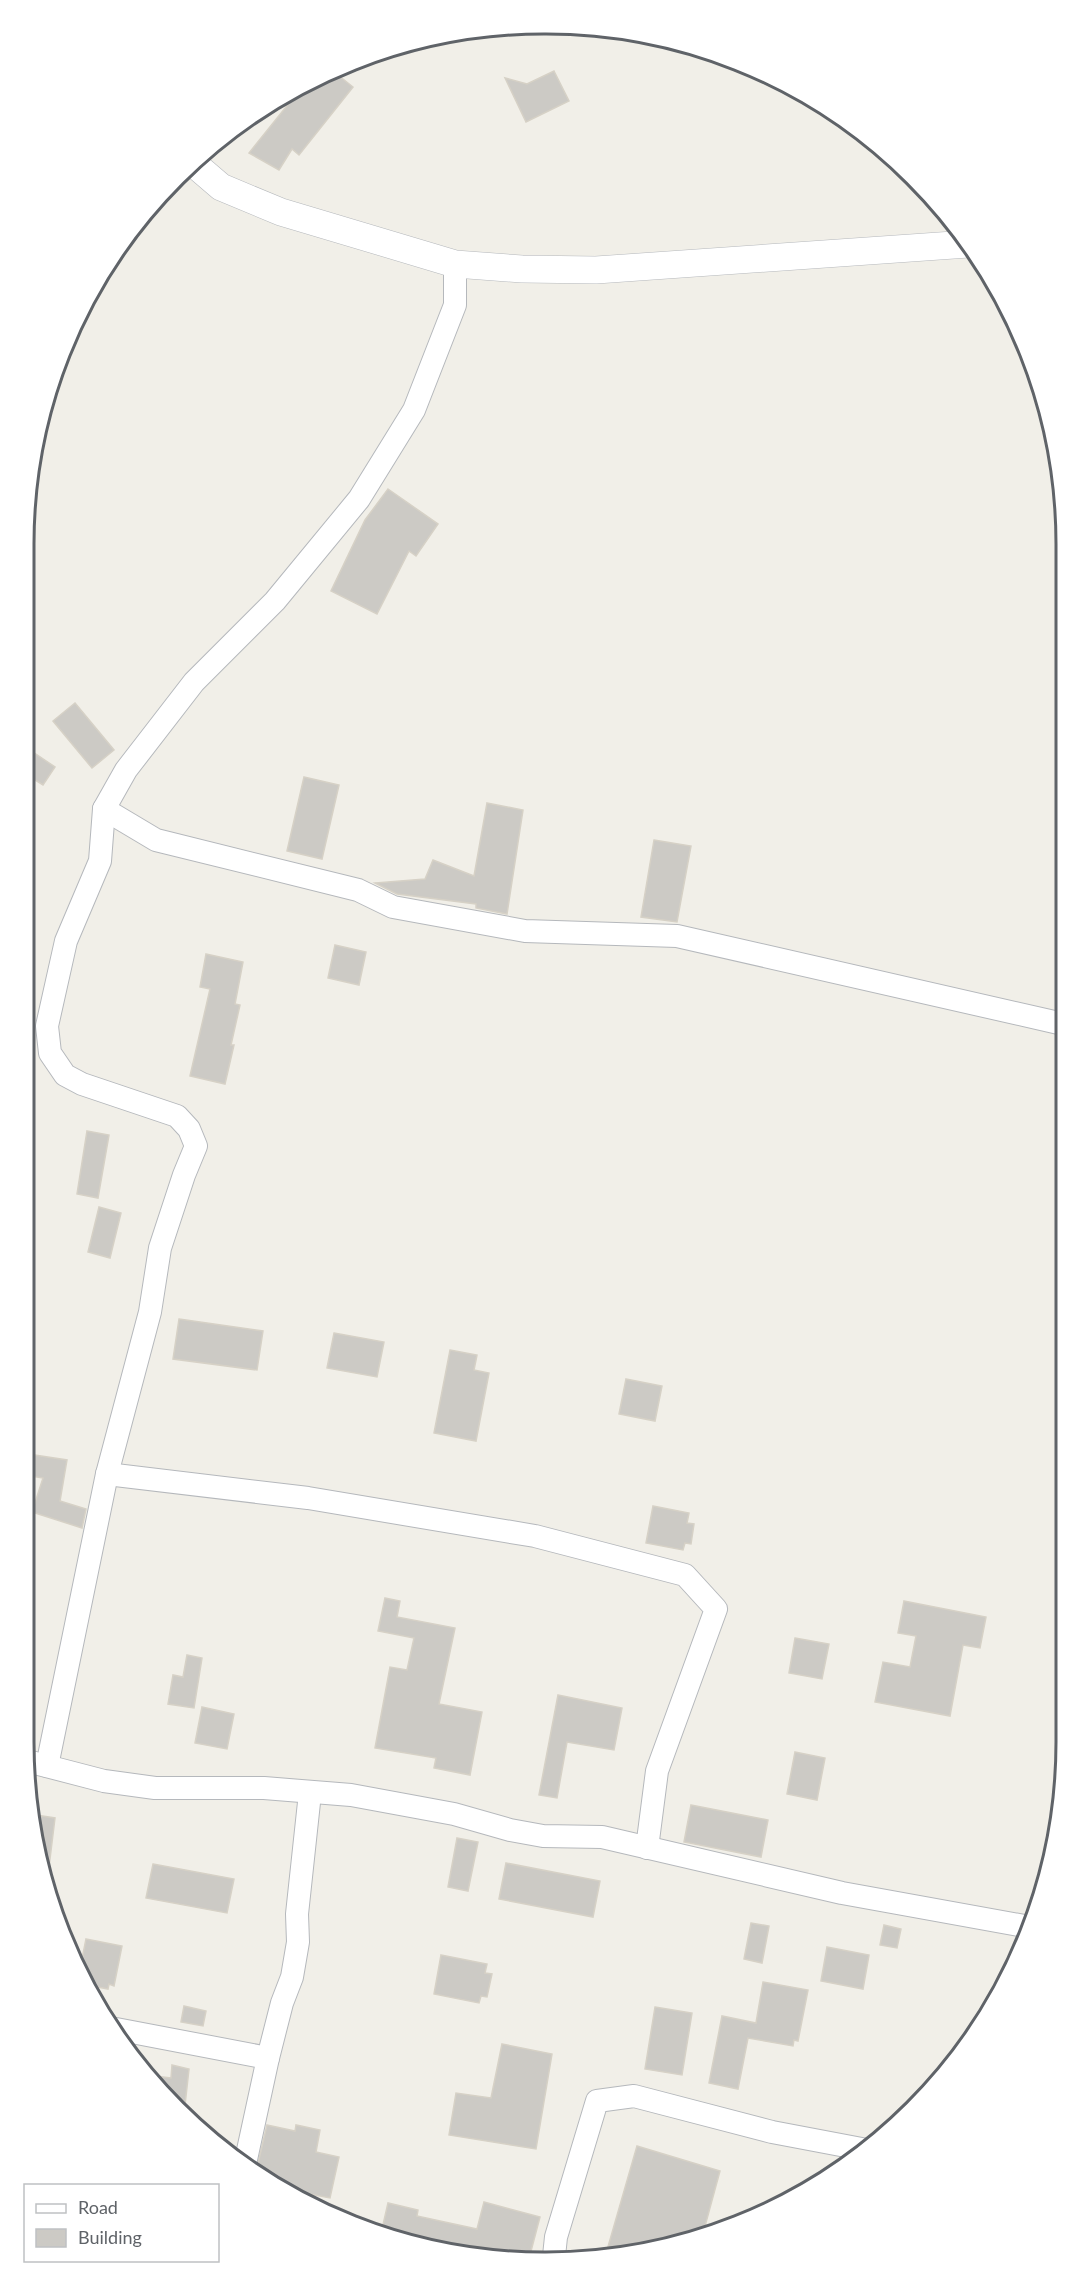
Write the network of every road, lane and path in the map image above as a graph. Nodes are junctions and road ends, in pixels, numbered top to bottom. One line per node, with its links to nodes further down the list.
1 (200, 169): 3 (street)
2 (958, 245): 3 (street)
3 (455, 264): 4 (street)
4 (104, 809): 5 (street); 6 (street)
5 (1055, 1022)
6 (107, 1474): 7 (street); 9 (street)
7 (37, 1763): 8 (street)
8 (310, 1793): 9 (street); 12 (street)
9 (647, 1848): 10 (street)
10 (1021, 1925)
11 (125, 2031): 12 (street)
12 (268, 2058): 14 (street)
13 (854, 2148): 15 (street)
14 (247, 2155)
15 (555, 2251)

